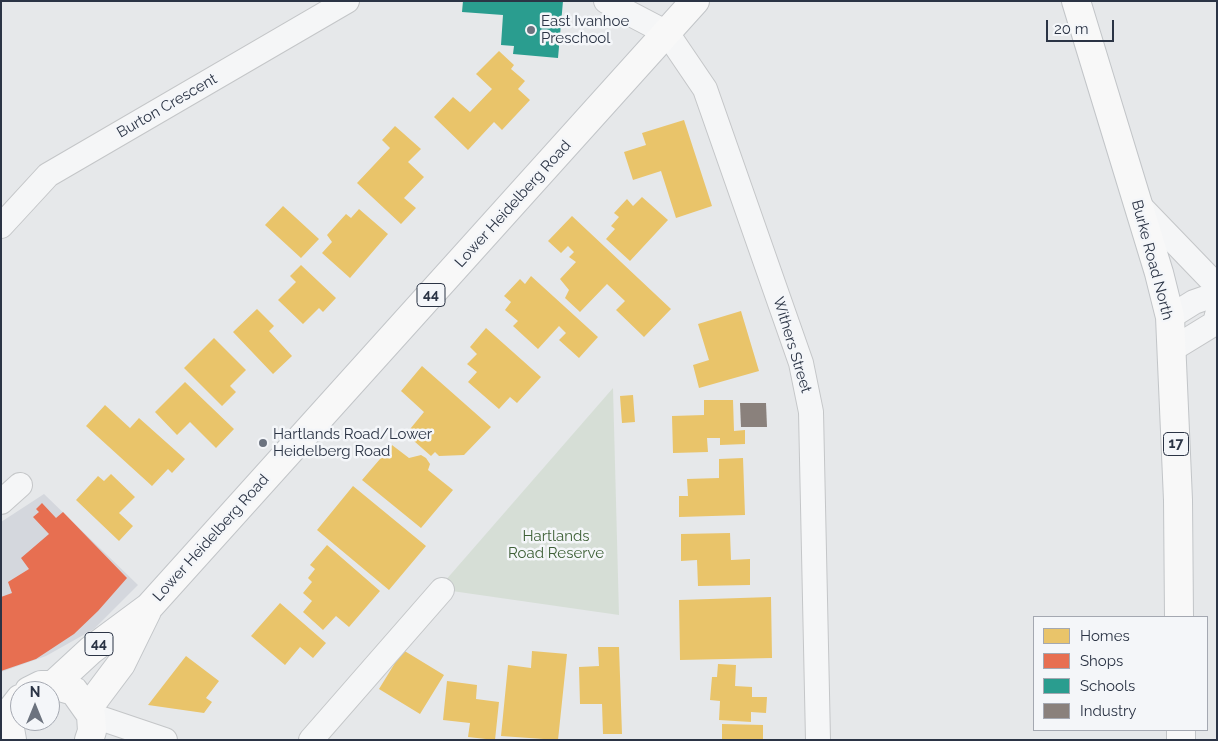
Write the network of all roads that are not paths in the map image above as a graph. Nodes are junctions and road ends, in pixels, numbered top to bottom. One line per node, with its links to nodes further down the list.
1 (347, 1): 7 (street, Burton Crescent)
2 (606, 1): 5 (street)
3 (694, 1): 5 (main road, Lower Heidelberg Road / 44)
4 (1076, 1): 6 (main road, Burke Road North / 17)
5 (667, 33): 16 (main road, Lower Heidelberg Road / 44); 23 (street, Withers Street)
6 (1138, 204): 8 (street); 11 (main road, Burke Road North / 17)
7 (1, 226)
8 (1217, 286)
9 (1217, 294): 11 (street)
10 (1217, 315): 12 (street)
11 (1170, 317): 12 (main road, Burke Road North / 17)
12 (1172, 350): 17 (main road, Burke Road North / 17)
13 (20, 485): 14 (street)
14 (1, 502)
15 (442, 590): 22 (street)
16 (149, 607): 18 (main road, Lower Heidelberg Road / 44); 20 (main road, Lower Heidelberg Road / 44)
17 (1179, 616)
18 (50, 681)
19 (60, 690): 20 (main road, 44)
20 (89, 721): 21 (street)
21 (165, 740)
22 (311, 740)
23 (818, 740)

